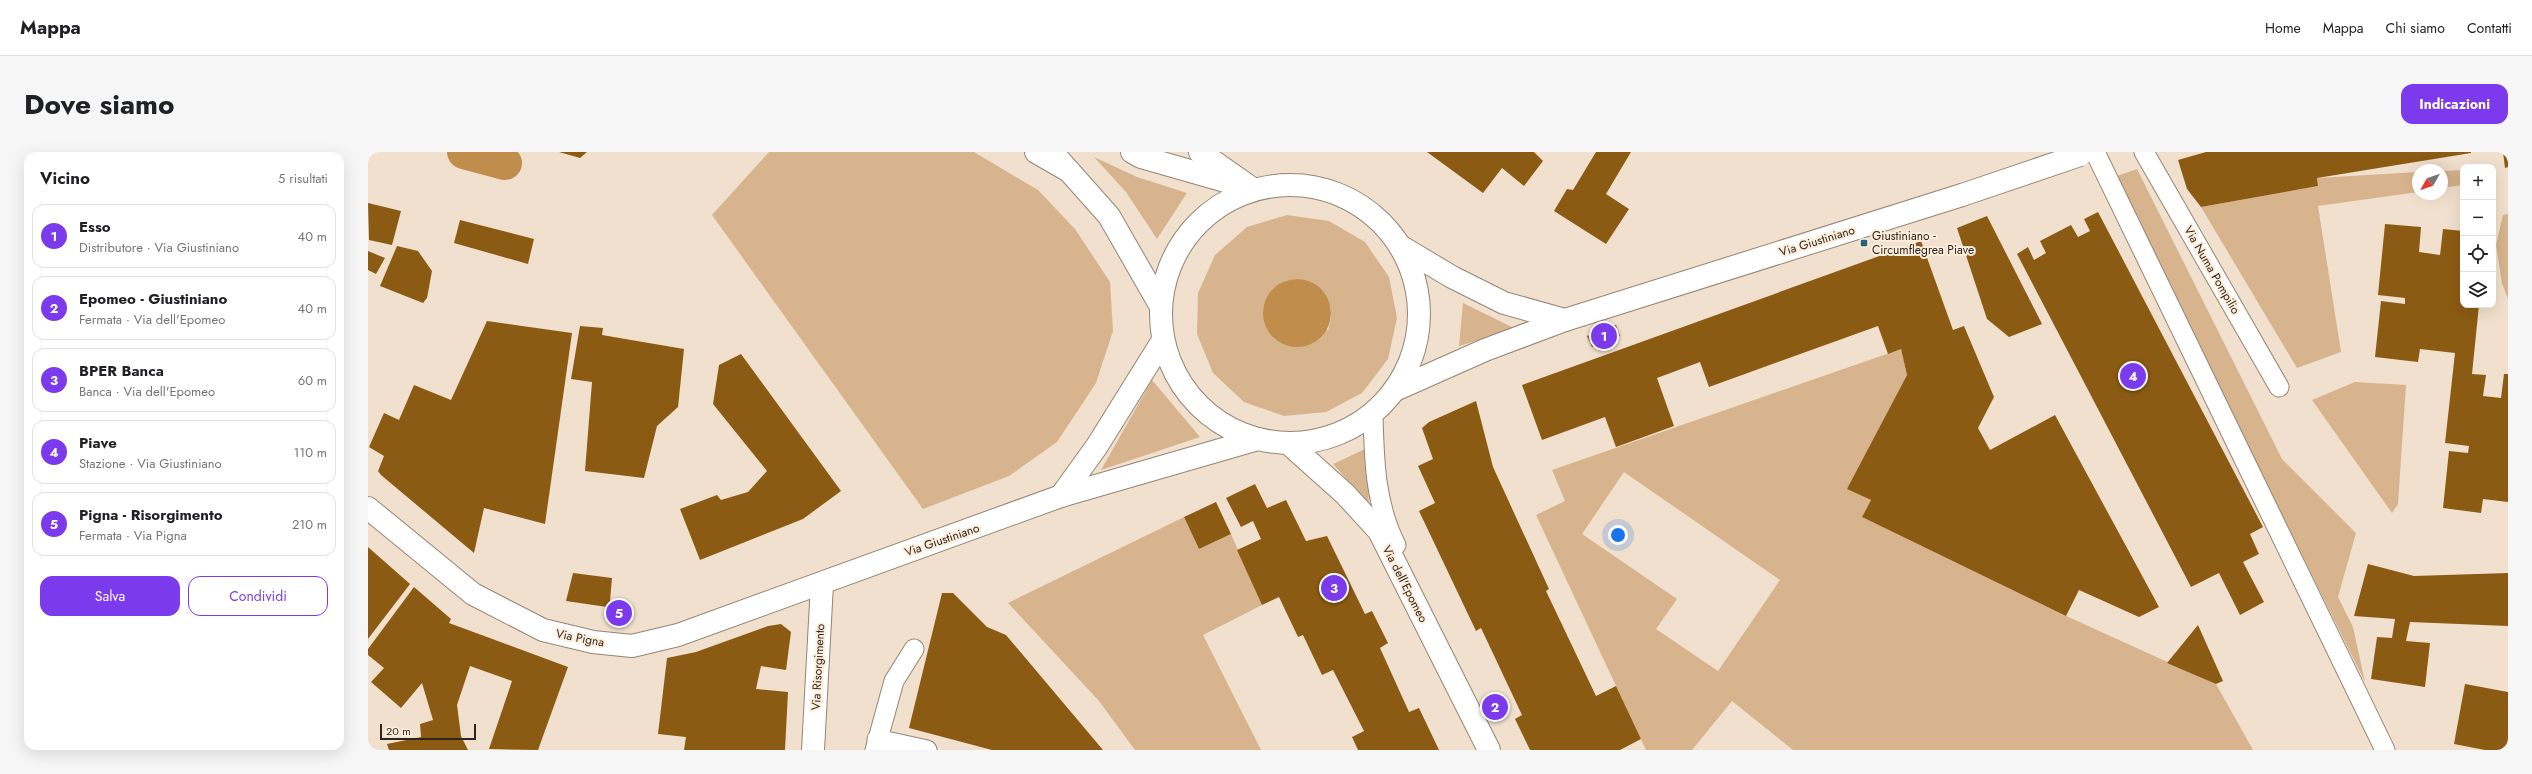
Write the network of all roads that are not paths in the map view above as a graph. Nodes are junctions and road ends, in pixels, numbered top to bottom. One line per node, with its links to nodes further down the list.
1 (1036, 152): 7 (main road)
2 (1052, 152): 7 (main road)
3 (1132, 152): 8 (main road)
4 (1200, 152): 8 (main road)
5 (2144, 152): 13 (lane, Via Numa Pompilio)
6 (2089, 153): 11 (main road, Via Giustiniano, bridge); 27 (lane)
7 (1069, 171): 10 (main road)
8 (1253, 189): 9 (main road); 10 (main road)
9 (1400, 246): 11 (main road); 14 (main road)
10 (1160, 305): 12 (main road)
11 (1565, 320): 14 (main road, Via Giustiniano)
12 (1163, 340): 16 (main road); 18 (main road)
13 (2279, 388)
14 (1395, 390): 15 (main road)
15 (1373, 414): 17 (main road); 26 (lane, Via dell'Epomeo)
16 (1258, 439): 17 (main road); 18 (main road, Via Giustiniano)
17 (1288, 444): 25 (main road, Via dell'Epomeo)
18 (1061, 496): 20 (main road, Via Giustiniano)
19 (368, 508): 20 (main road, Via Pigna)
20 (822, 584): 23 (main road, Via Risorgimento)
21 (914, 648): 22 (lane)
22 (876, 744): 24 (lane)
23 (813, 750)
24 (927, 750)
25 (1488, 750)
26 (1498, 750)
27 (2385, 750)

